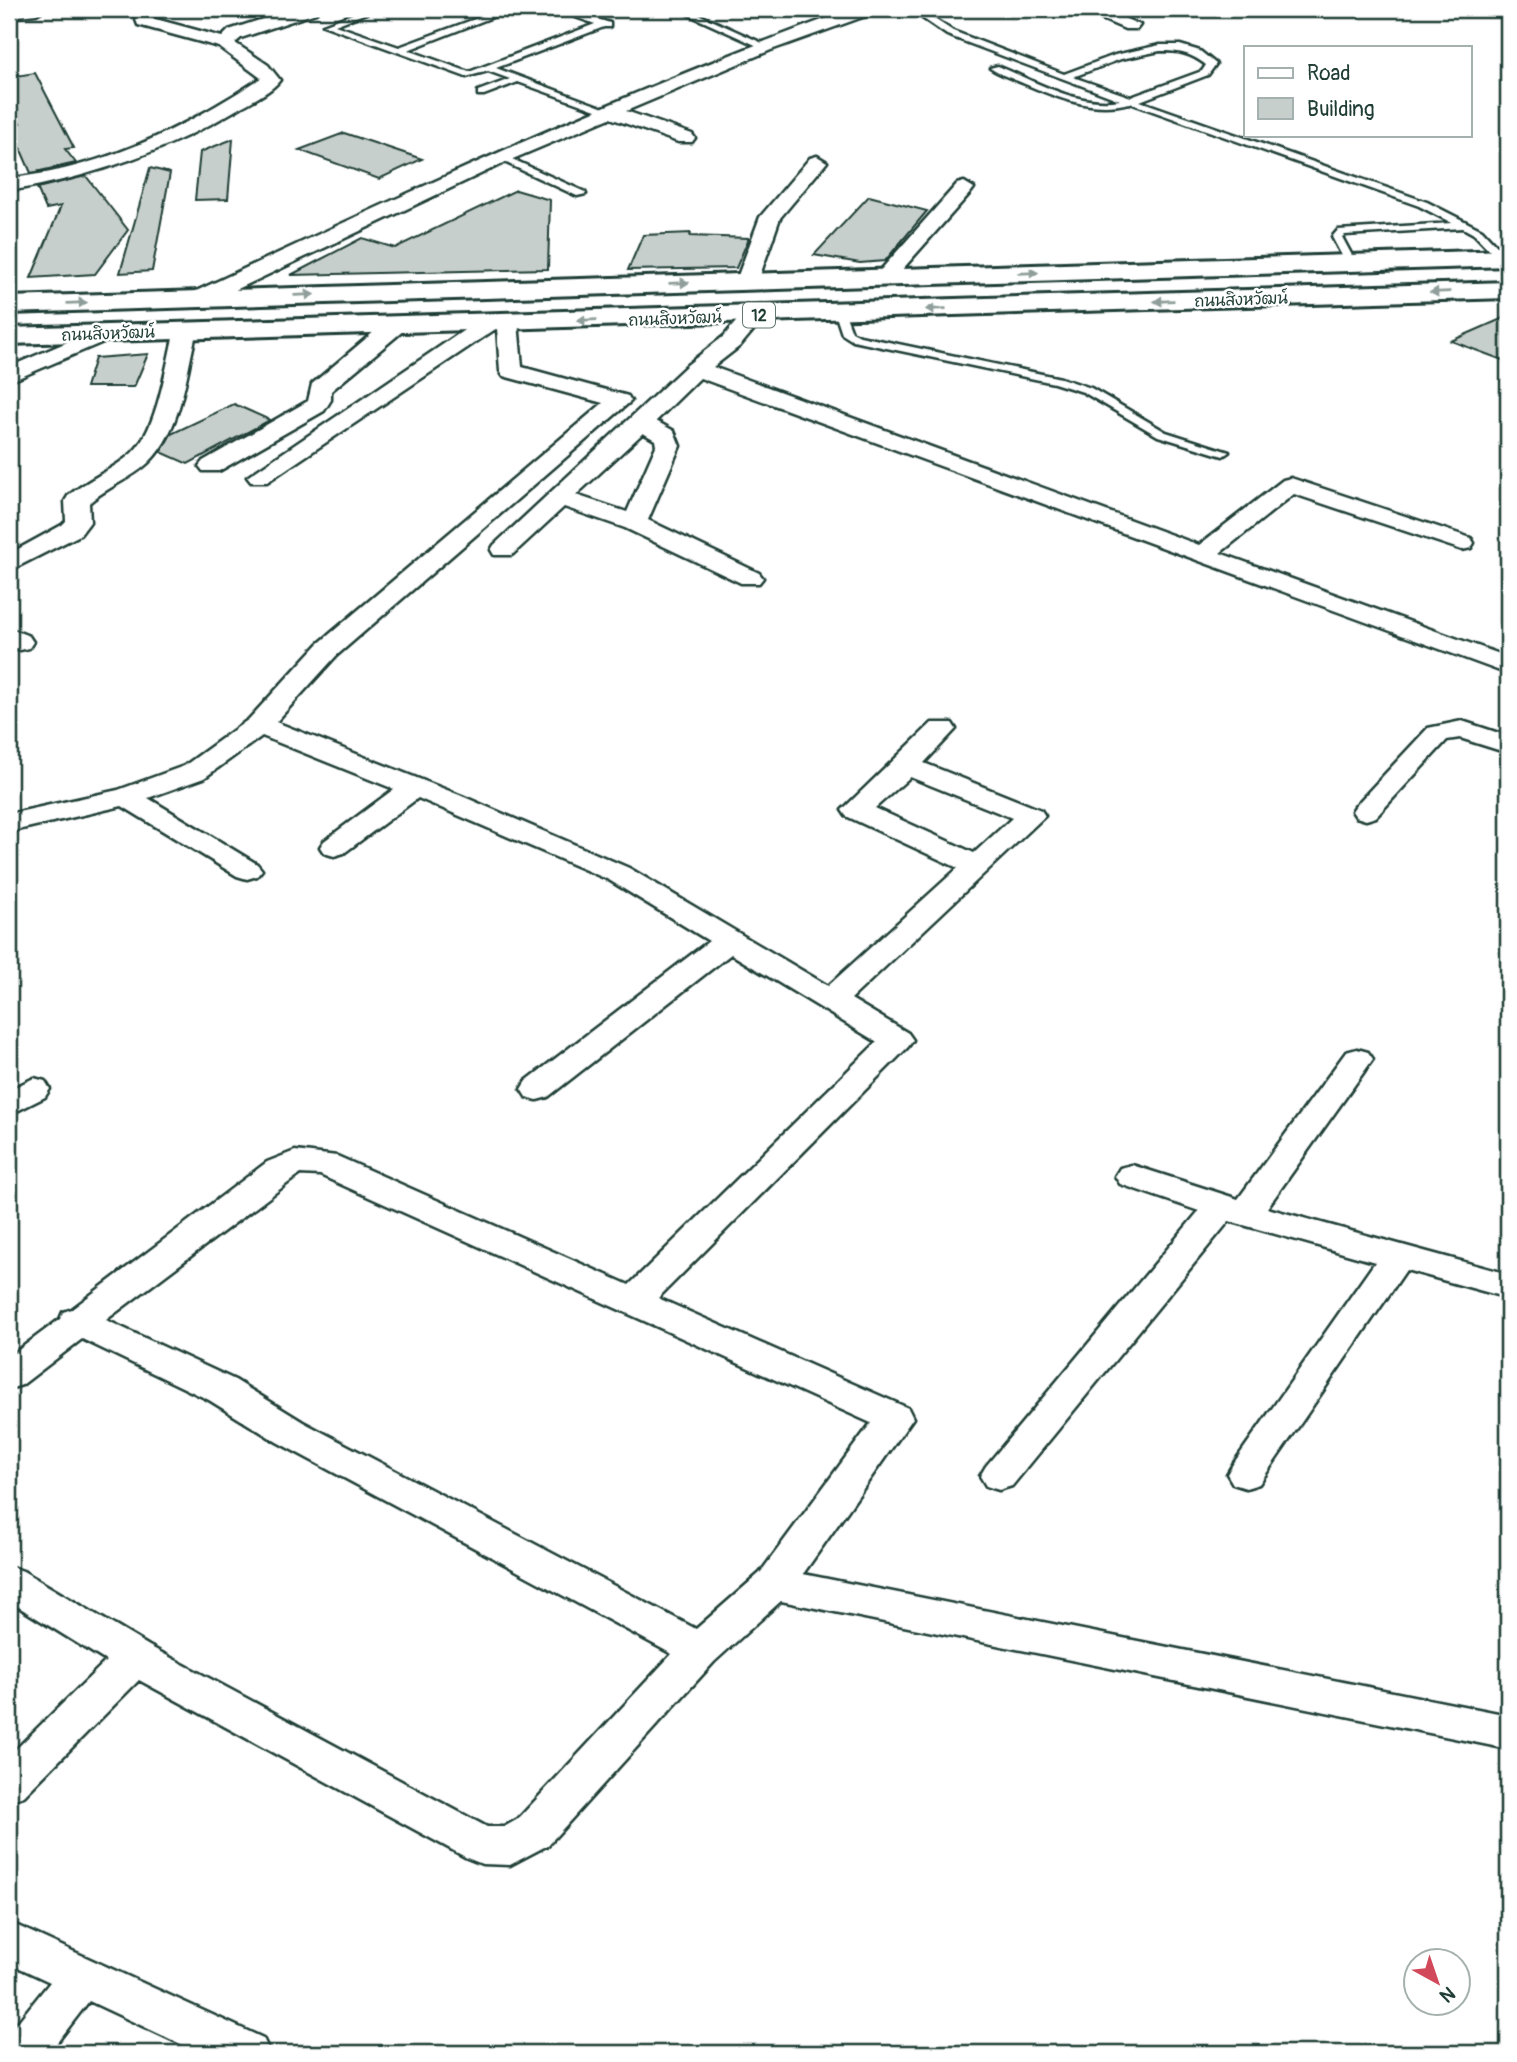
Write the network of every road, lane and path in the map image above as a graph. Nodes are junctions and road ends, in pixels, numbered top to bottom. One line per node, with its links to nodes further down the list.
1 (36, 9): 11 (street)
2 (141, 9): 15 (street)
3 (310, 9): 15 (street)
4 (373, 9): 17 (lane)
5 (509, 9): 17 (lane)
6 (557, 9): 18 (lane)
7 (680, 9): 16 (lane)
8 (868, 9): 13 (street)
9 (913, 9): 20 (lane)
10 (1087, 9): 14 (street)
11 (9, 12)
12 (806, 13): 13 (street)
13 (832, 22): 16 (street)
14 (1131, 24)
15 (225, 43): 28 (street)
16 (765, 46): 24 (street)
17 (398, 51): 18 (lane)
18 (488, 68): 21 (lane)
19 (995, 68): 23 (lane)
20 (1063, 77): 23 (lane); 23 (lane)
21 (518, 79): 22 (lane); 24 (lane)
22 (481, 93)
23 (1128, 100): 31 (lane)
24 (607, 111): 25 (street); 26 (street)
25 (685, 138)
26 (501, 157): 30 (lane); 37 (street)
27 (817, 162): 35 (street)
28 (11, 180)
29 (964, 188): 34 (street)
30 (581, 194)
31 (1467, 225): 32 (lane); 33 (lane)
32 (1506, 258): 33 (main road, ถนนสิงหวัฒน์ / 12)
33 (1351, 263): 34 (main road, ถนนสิงหวัฒน์ / 12, one-way to 33)
34 (885, 277): 35 (main road, ถนนสิงหวัฒน์ / 12)
35 (747, 281): 37 (main road, ถนนสิงหวัฒน์ / 12, one-way to 35)
36 (1508, 290): 39 (main road, ถนนสิงหวัฒน์ / 12, one-way to 39)
37 (200, 298): 38 (main road, ถนนสิงหวัฒน์ / 12, one-way to 37)
38 (9, 305)
39 (840, 313): 40 (main road, ถนนสิงหวัฒน์ / 12); 49 (lane)
40 (754, 316): 41 (main road, ถนนสิงหวัฒน์ / 12, one-way to 41); 46 (street)
41 (499, 323): 42 (main road, ถนนสิงหวัฒน์ / 12); 51 (street); 60 (street)
42 (396, 325): 43 (main road, ถนนสิงหวัฒน์ / 12); 50 (street)
43 (186, 330): 44 (main road, ถนนสิงหวัฒน์ / 12); 57 (street)
44 (107, 332): 45 (main road, ถนนสิงหวัฒน์ / 12); 47 (street)
45 (9, 336)
46 (695, 370): 48 (street); 56 (street)
47 (9, 375)
48 (641, 424): 52 (street); 53 (street)
49 (1223, 452)
50 (211, 466)
51 (259, 477)
52 (563, 499): 53 (street); 55 (street)
53 (634, 523): 58 (street)
54 (1462, 543): 56 (street)
55 (503, 550)
56 (1202, 555): 59 (street)
57 (9, 564)
58 (750, 578)
59 (1508, 666)
60 (259, 725): 64 (street); 65 (street)
61 (943, 729): 63 (street)
62 (1508, 745): 66 (street)
63 (906, 766): 69 (street); 69 (street)
64 (415, 787): 68 (street); 71 (street)
65 (126, 797): 67 (street); 70 (street)
66 (1366, 811)
67 (9, 823)
68 (334, 847)
69 (978, 866): 72 (street)
70 (247, 870)
71 (729, 940): 72 (street); 74 (street)
72 (830, 1001): 79 (street)
73 (1357, 1059): 76 (street)
74 (537, 1089)
75 (1132, 1176): 76 (street)
76 (1233, 1210): 77 (street); 83 (street)
77 (1399, 1254): 78 (street); 82 (street)
78 (1508, 1286)
79 (634, 1301): 80 (street); 85 (street)
80 (76, 1321): 81 (street); 86 (street)
81 (9, 1376)
82 (1246, 1474)
83 (999, 1476)
84 (9, 1582): 87 (street)
85 (774, 1584): 86 (street); 88 (street)
86 (700, 1650): 87 (street)
87 (135, 1658): 89 (street)
88 (1508, 1732)
89 (9, 1783)
90 (9, 1942): 91 (street)
91 (82, 1976): 92 (street); 93 (street)
92 (21, 2053)
93 (247, 2053)

